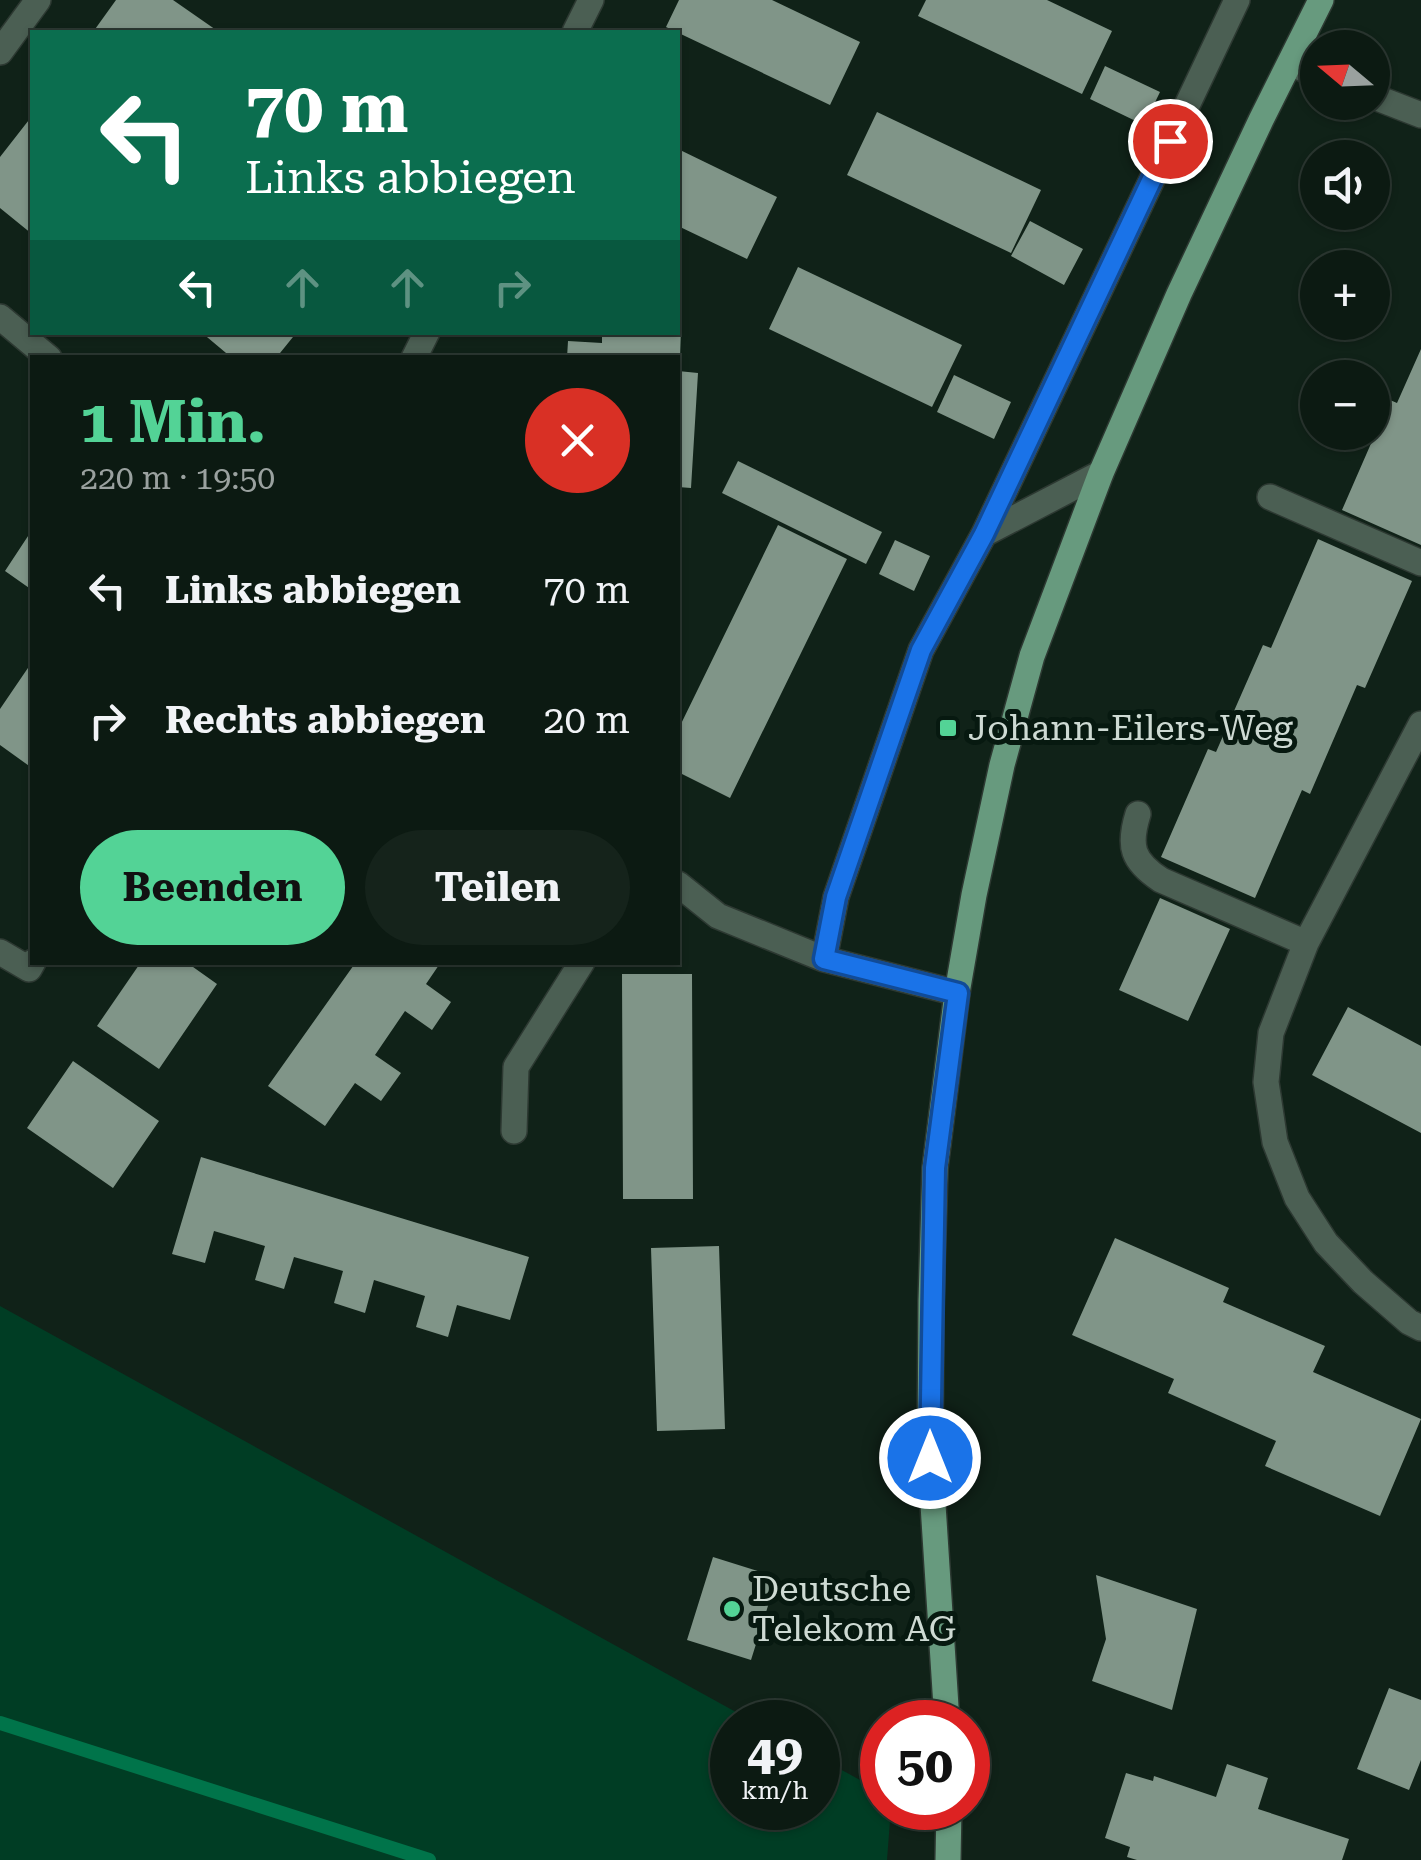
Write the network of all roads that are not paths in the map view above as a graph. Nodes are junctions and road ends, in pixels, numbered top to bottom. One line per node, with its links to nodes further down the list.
1 (38, 0): 6 (street)
2 (590, 0): 5 (street)
3 (1237, 0): 15 (street)
4 (1321, 0): 7 (main road)
5 (577, 30)
6 (0, 52)
7 (1290, 64): 8 (street); 13 (main road)
8 (1300, 68)
9 (1390, 103): 10 (street)
10 (1421, 115)
11 (0, 318): 12 (street)
12 (45, 355)
13 (1101, 474): 15 (street); 25 (main road)
14 (1270, 497): 16 (street)
15 (984, 534): 22 (street)
16 (1421, 563)
17 (1421, 724): 20 (street)
18 (1138, 814): 20 (street)
19 (680, 886): 22 (street)
20 (1306, 943): 27 (street)
21 (0, 952): 23 (street)
22 (824, 959): 25 (street)
23 (31, 965)
24 (580, 965): 26 (street)
25 (958, 993): 28 (main road)
26 (514, 1131)
27 (1421, 1328)
28 (945, 1700)
29 (949, 1830): 30 (main road)
30 (948, 1860)

